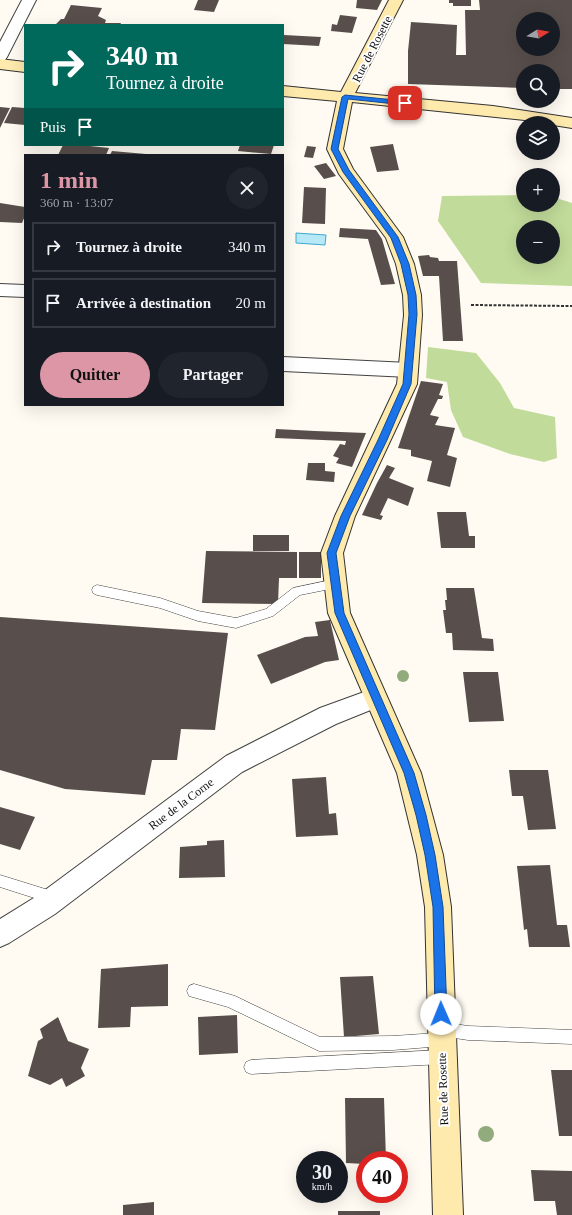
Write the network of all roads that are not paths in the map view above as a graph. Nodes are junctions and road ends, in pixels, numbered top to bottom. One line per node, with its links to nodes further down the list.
1 (29, 0): 3 (street)
2 (396, 0): 7 (street, Rue de Rosette)
3 (0, 56)
4 (0, 64): 5 (street)
5 (24, 67)
6 (284, 91): 7 (street)
7 (345, 97): 8 (street); 12 (street, Rue de Rosette)
8 (572, 123)
9 (0, 290): 10 (street)
10 (24, 291)
11 (284, 364): 12 (street)
12 (408, 370): 13 (street, Rue de Rosette)
13 (336, 584): 14 (lane); 15 (street, Rue de Rosette)
14 (97, 590)
15 (375, 698): 17 (street, Rue de la Corne); 21 (street, Rue de Rosette)
16 (0, 881): 17 (lane)
17 (54, 899): 18 (street, Rue de la Corne)
18 (0, 934)
19 (194, 991): 21 (lane)
20 (572, 1037): 21 (lane)
21 (442, 1042): 22 (lane); 23 (street, Rue de Rosette)
22 (251, 1067)
23 (448, 1215)

